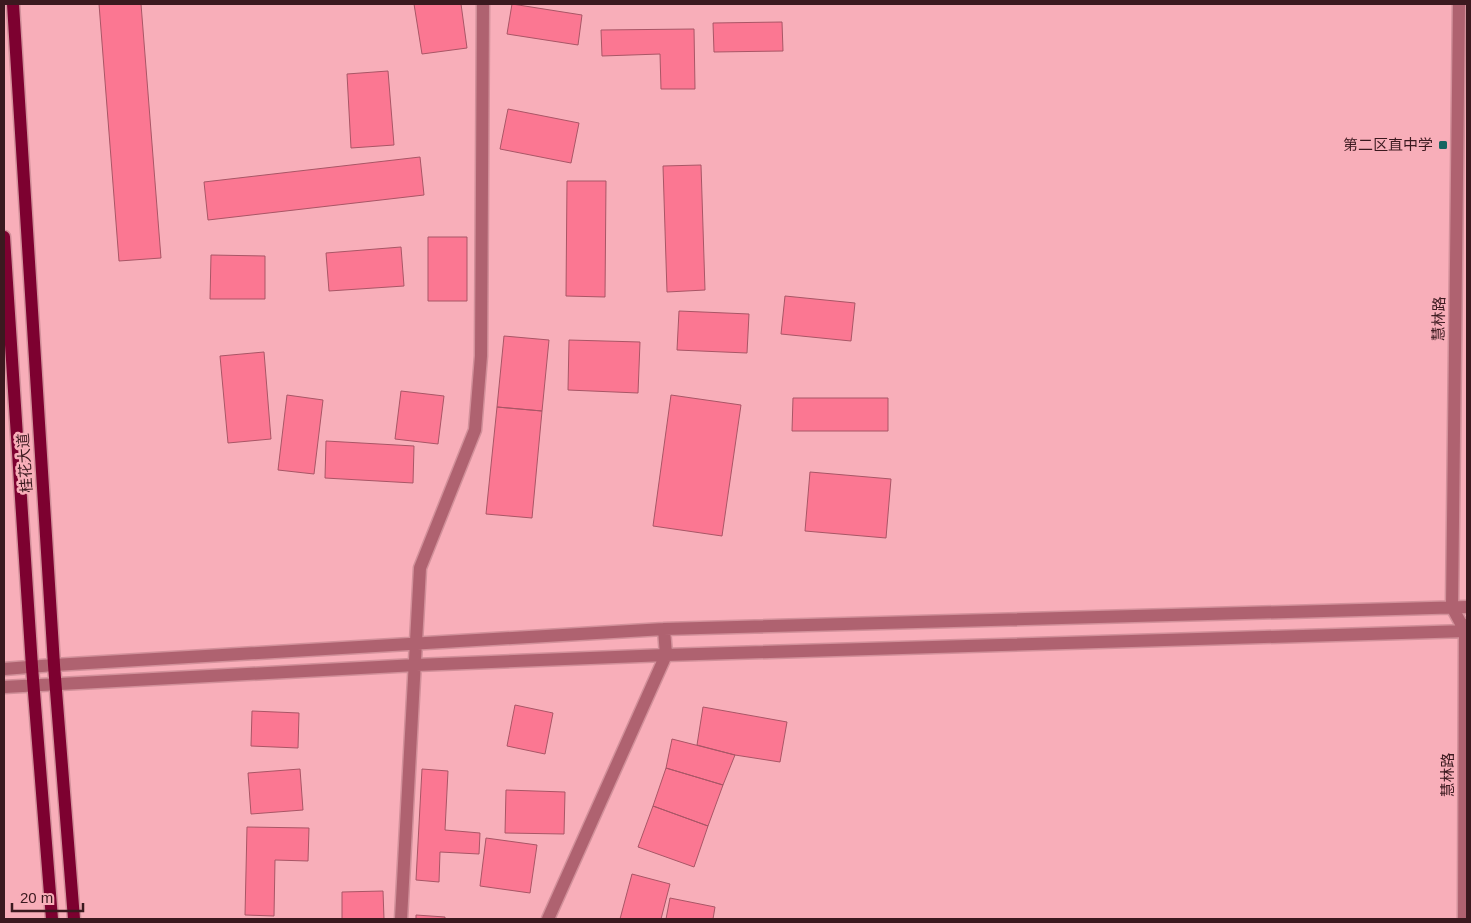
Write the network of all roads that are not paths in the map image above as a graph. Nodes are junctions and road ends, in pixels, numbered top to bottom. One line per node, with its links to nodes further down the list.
1 (13, 4): 11 (main road, 桂花大道)
2 (482, 4): 9 (street)
3 (1459, 4): 5 (street, 慧林路)
4 (4, 237): 13 (main road, 桂花大道)
5 (1452, 606): 6 (street); 7 (street); 8 (street, 慧林路)
6 (1467, 607)
7 (664, 629): 9 (street); 10 (street)
8 (1466, 629): 10 (street); 22 (street, 慧林路)
9 (415, 644): 11 (street); 12 (street)
10 (666, 654): 12 (street); 21 (street)
11 (54, 665): 13 (street); 15 (main road, 桂花大道)
12 (416, 665): 15 (street); 20 (street)
13 (32, 667): 14 (street); 16 (main road, 桂花大道)
14 (4, 670)
15 (57, 684): 16 (street); 19 (main road, 桂花大道)
16 (34, 685): 17 (street); 18 (main road, 桂花大道)
17 (4, 687)
18 (52, 919)
19 (74, 919)
20 (401, 919)
21 (548, 919)
22 (1464, 919)

